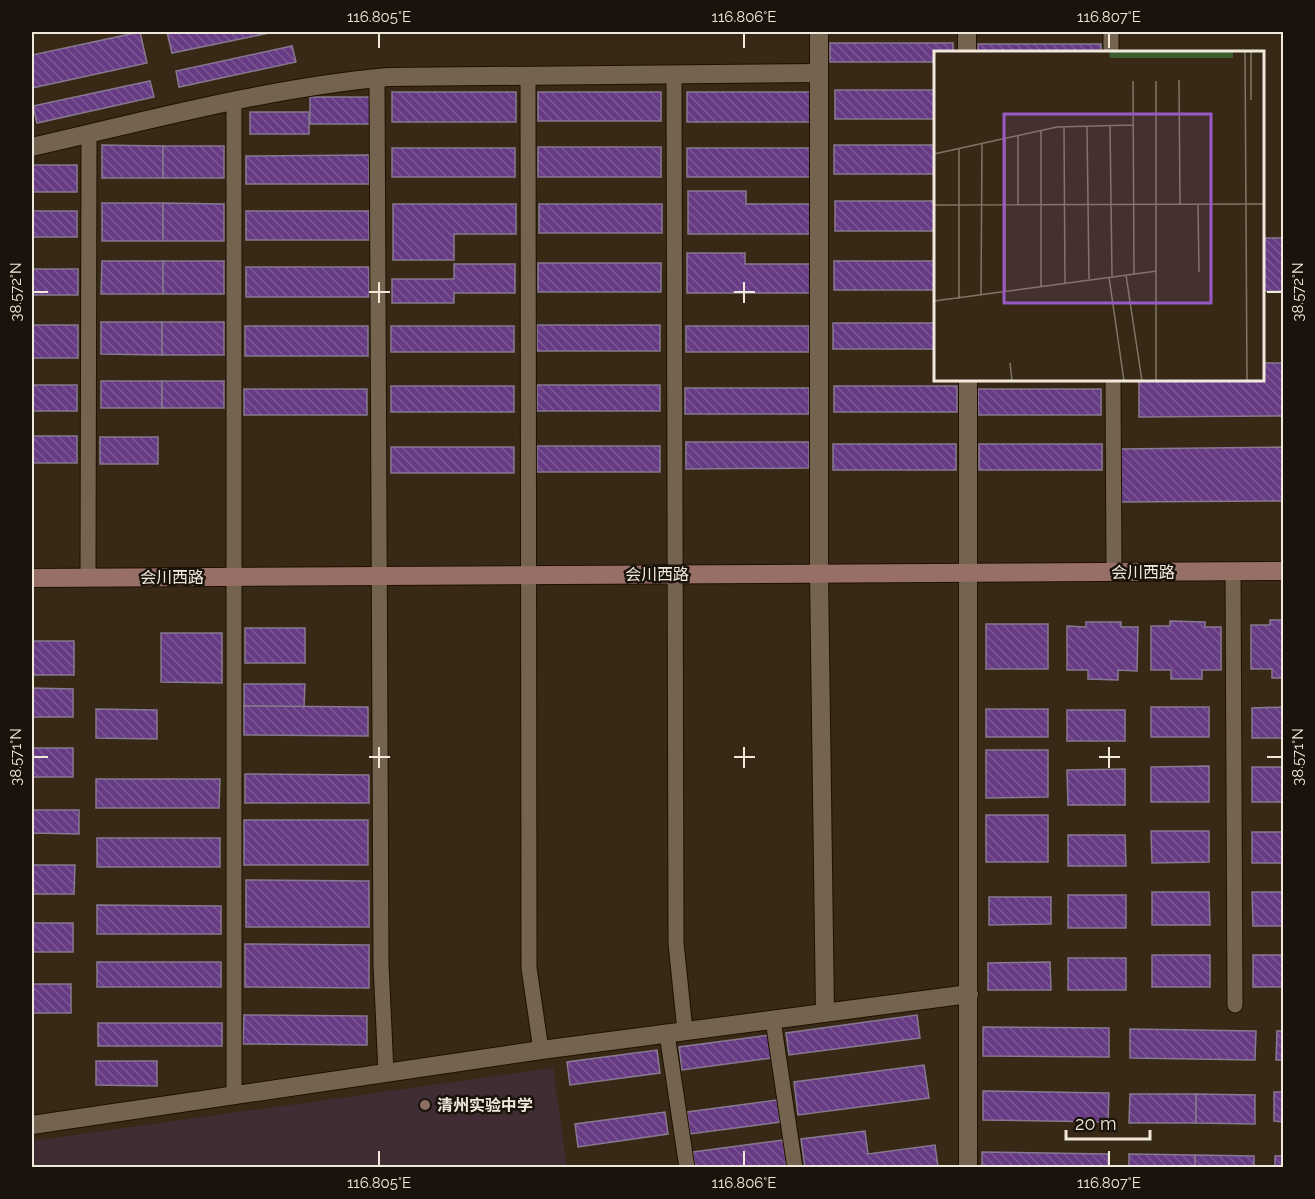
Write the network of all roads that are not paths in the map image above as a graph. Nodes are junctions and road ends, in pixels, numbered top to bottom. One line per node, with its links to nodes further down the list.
1 (819, 32): 6 (street)
2 (967, 32): 4 (street)
3 (1111, 32): 5 (lane)
4 (967, 51)
5 (1111, 51)
6 (819, 73): 7 (street); 20 (street)
7 (674, 74): 8 (street); 19 (lane)
8 (528, 76): 9 (street); 21 (lane)
9 (377, 78): 10 (street); 22 (lane)
10 (234, 100): 11 (street); 23 (lane)
11 (89, 134): 12 (street); 25 (lane)
12 (32, 147)
13 (968, 381): 18 (street)
14 (1113, 381): 17 (lane)
15 (1233, 571): 16 (street, 会川西路); 17 (street, 会川西路); 27 (lane)
16 (1284, 571)
17 (1114, 572): 18 (street, 会川西路)
18 (969, 573): 20 (street, 会川西路); 26 (street)
19 (676, 574): 20 (street, 会川西路); 21 (street, 会川西路); 30 (lane)
20 (819, 574): 28 (street)
21 (529, 575): 22 (street, 会川西路); 31 (lane)
22 (380, 576): 23 (street, 会川西路); 32 (lane)
23 (234, 577): 25 (street, 会川西路); 33 (lane)
24 (32, 578): 25 (street, 会川西路)
25 (88, 578)
26 (969, 994): 28 (street); 37 (street)
27 (1234, 1005)
28 (825, 1013): 29 (street)
29 (774, 1020): 30 (street); 36 (lane)
30 (676, 1032): 31 (street); 35 (lane)
31 (541, 1050): 32 (street)
32 (386, 1073): 33 (street)
33 (234, 1095): 34 (street)
34 (32, 1125)
35 (687, 1167)
36 (795, 1167)
37 (968, 1167)

